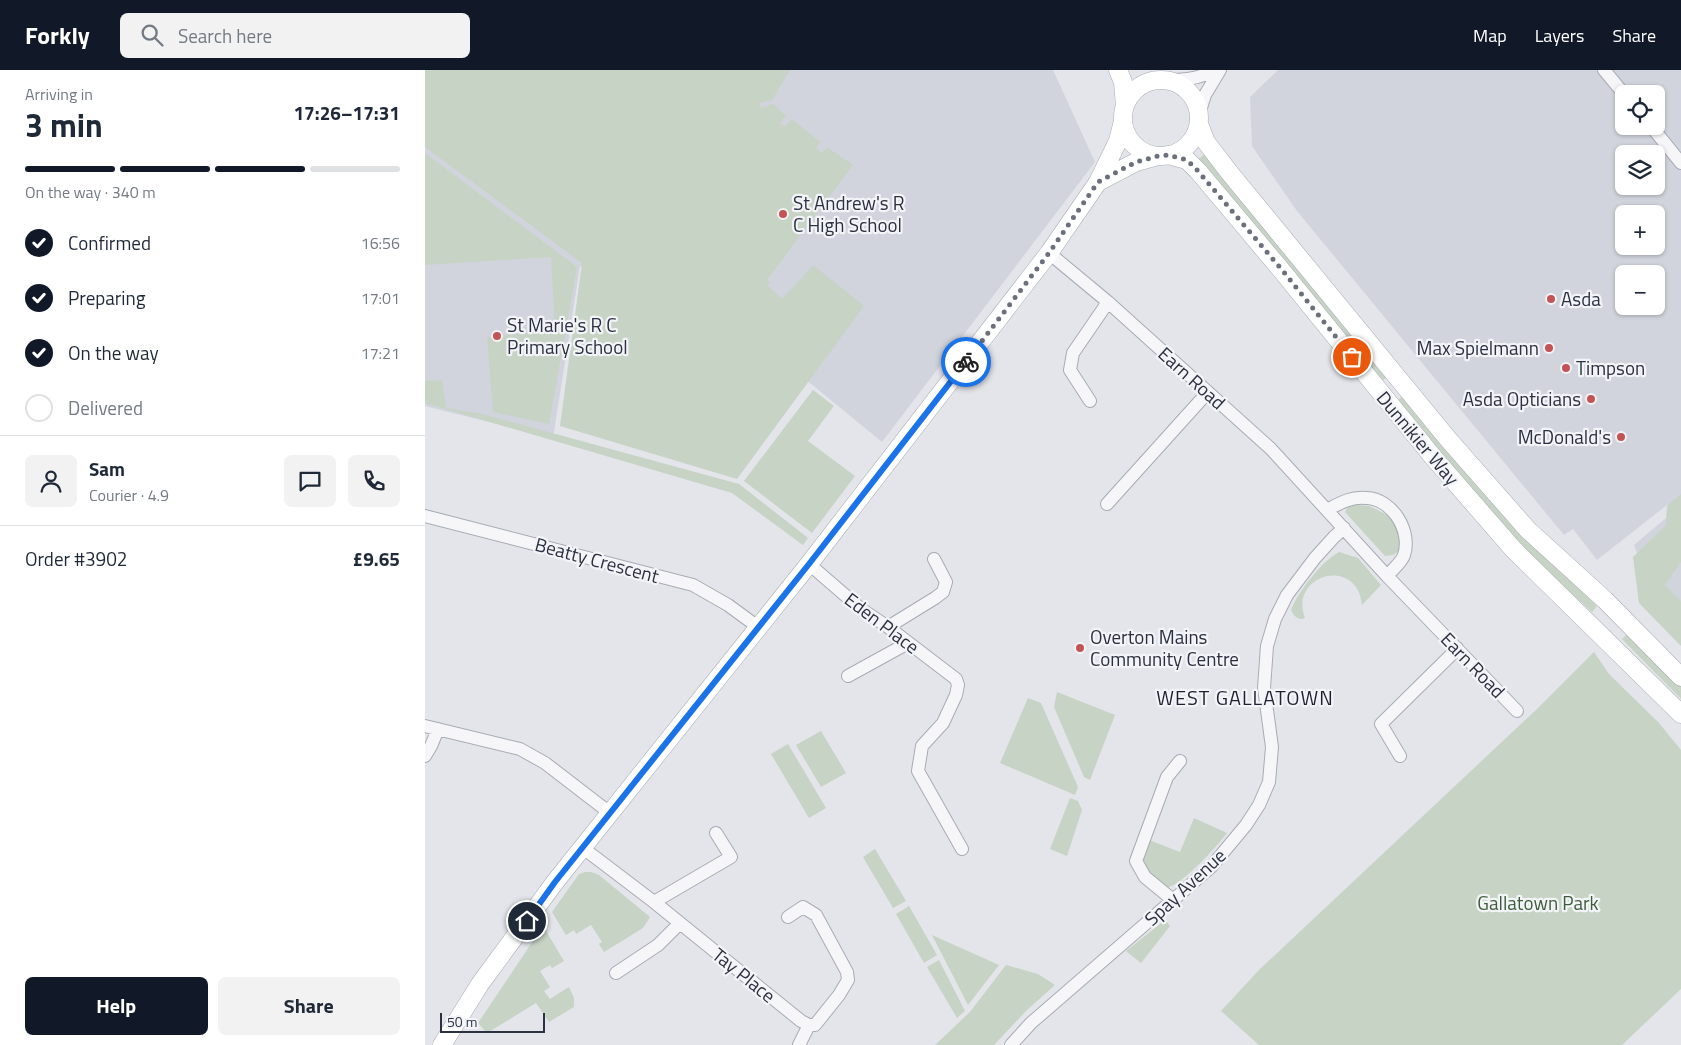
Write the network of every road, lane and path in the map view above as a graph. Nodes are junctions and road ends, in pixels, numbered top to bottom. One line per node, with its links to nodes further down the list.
1 (1119, 70): 7 (main road)
2 (1213, 70): 5 (street)
3 (1219, 70): 8 (street)
4 (1604, 70): 6 (street)
5 (1161, 77): 7 (main road); 8 (main road)
6 (1616, 85)
7 (1124, 114): 10 (main road); 12 (main road)
8 (1199, 119): 10 (main road); 29 (main road, Dunnikier Way)
9 (1658, 135): 11 (street)
10 (1163, 156): 12 (main road); 31 (main road, Dunnikier Way)
11 (1681, 163)
12 (1098, 182): 13 (main road)
13 (1049, 253): 14 (street, Earn Road); 22 (main road)
14 (1108, 302): 15 (street, Earn Road); 16 (street)
15 (1208, 392): 17 (street); 18 (street, Earn Road)
16 (1089, 401)
17 (1107, 504)
18 (1327, 510): 20 (street, Earn Road); 23 (street)
19 (425, 516): 25 (street, Beatty Crescent)
20 (1345, 528): 23 (street, Earn Road); 40 (street, Spay Avenue)
21 (934, 559): 24 (street)
22 (809, 564): 24 (street, Eden Place); 25 (main road)
23 (1387, 576): 27 (street, Earn Road)
24 (888, 627): 26 (street, Eden Place)
25 (758, 628): 36 (main road)
26 (908, 643): 28 (street); 39 (street, Eden Place)
27 (1457, 648): 30 (street, Earn Road); 34 (street)
28 (848, 676)
29 (1681, 676)
30 (1517, 711)
31 (1681, 714)
32 (431, 728): 33 (street); 36 (street)
33 (425, 756)
34 (1400, 756)
35 (1180, 761): 40 (street)
36 (610, 813): 38 (main road)
37 (716, 833): 41 (street)
38 (583, 848): 41 (street, Tay Place); 46 (main road)
39 (962, 849)
40 (1173, 900): 48 (street, Spay Avenue)
41 (654, 902): 43 (street, Tay Place)
42 (788, 917): 45 (street)
43 (680, 924): 44 (street); 45 (street, Tay Place)
44 (616, 973)
45 (809, 1025): 47 (street)
46 (442, 1045)
47 (799, 1045)
48 (1011, 1045)

